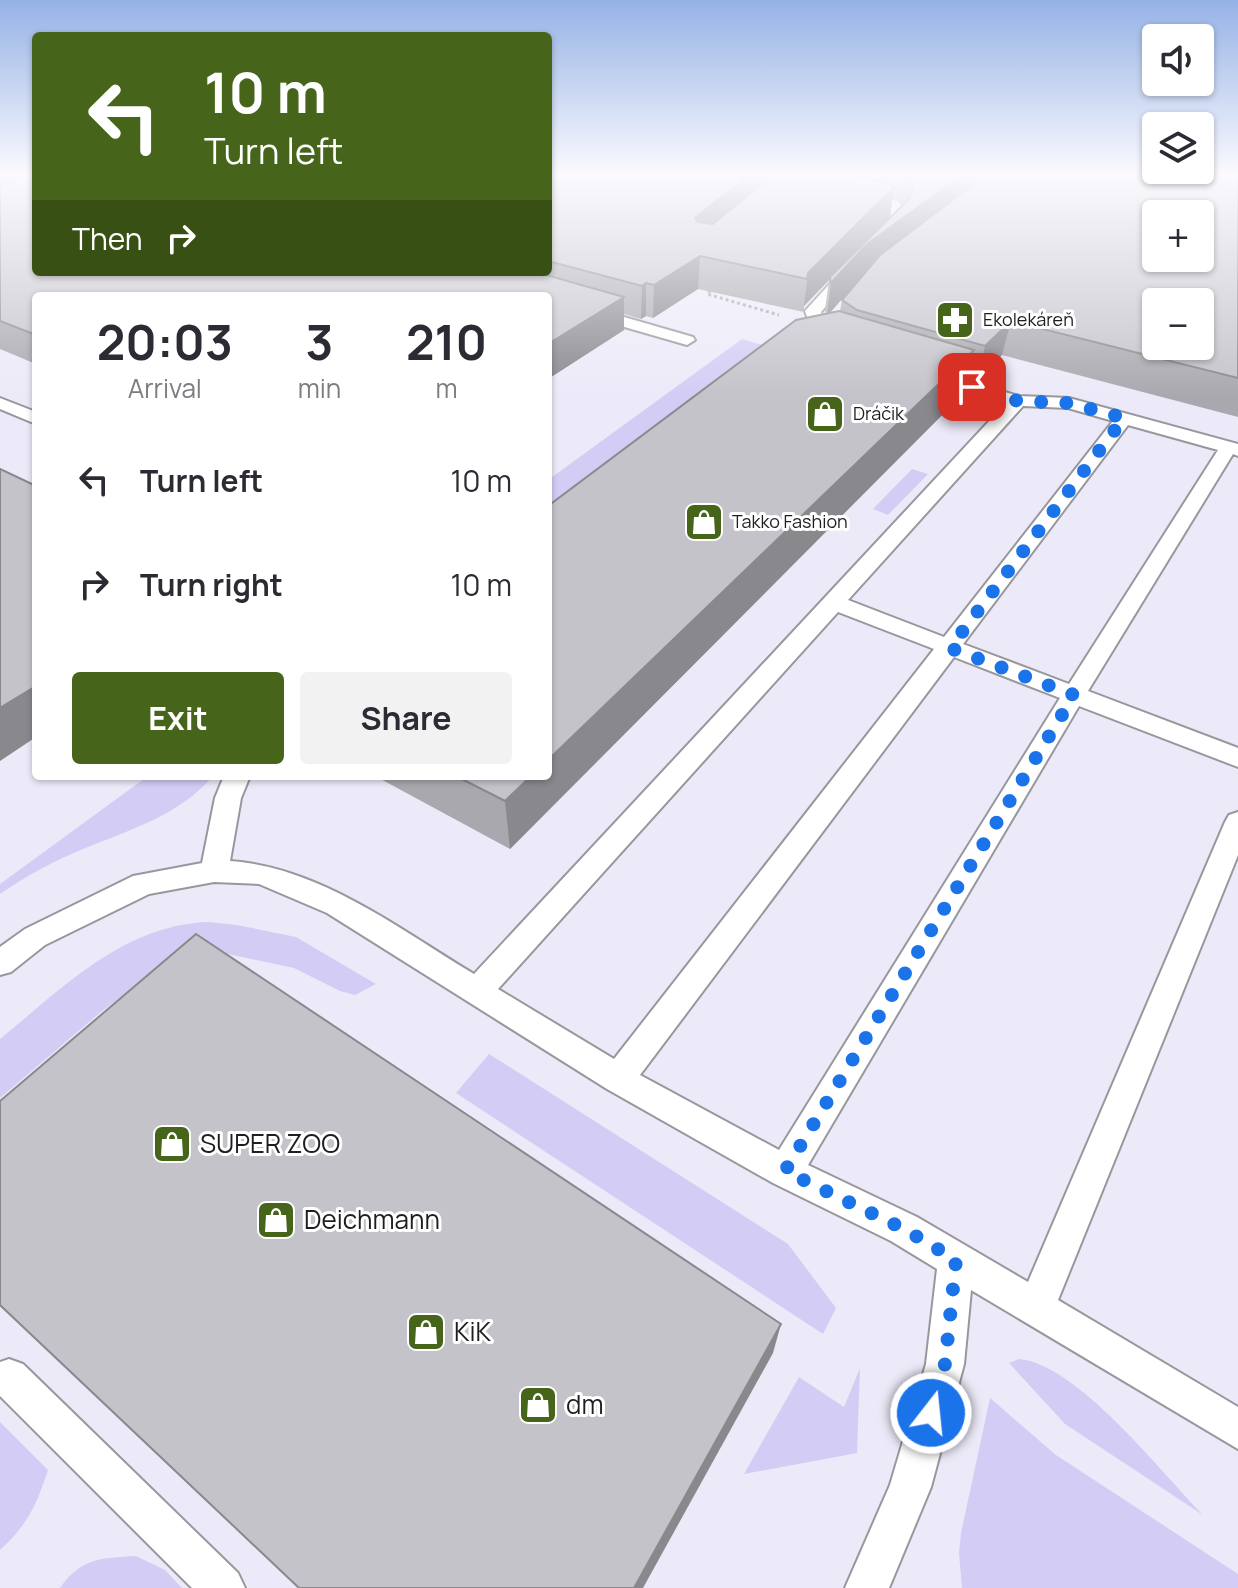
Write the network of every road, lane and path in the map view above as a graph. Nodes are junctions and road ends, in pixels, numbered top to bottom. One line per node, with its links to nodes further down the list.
1 (865, 256): 6 (lane)
2 (716, 285): 4 (path)
3 (552, 301): 5 (lane)
4 (786, 317)
5 (687, 340)
6 (806, 349)
7 (920, 373): 8 (lane)
8 (1018, 401): 11 (lane); 13 (lane)
9 (0, 403): 10 (lane)
10 (32, 417)
11 (1124, 418): 12 (lane); 14 (lane)
12 (1233, 449): 15 (lane)
13 (833, 602): 14 (lane); 21 (lane)
14 (950, 648): 15 (lane); 22 (lane)
15 (1074, 695): 16 (lane); 23 (lane)
16 (1238, 758)
17 (235, 780): 19 (lane)
18 (1238, 822): 25 (lane)
19 (214, 871): 20 (lane); 21 (lane)
20 (0, 963)
21 (477, 992): 22 (lane)
22 (618, 1079): 23 (lane)
23 (785, 1171): 24 (lane)
24 (956, 1260): 25 (lane); 29 (lane)
25 (1036, 1307): 27 (lane)
26 (9, 1378): 28 (lane)
27 (1238, 1429)
28 (223, 1588)
29 (867, 1588)

